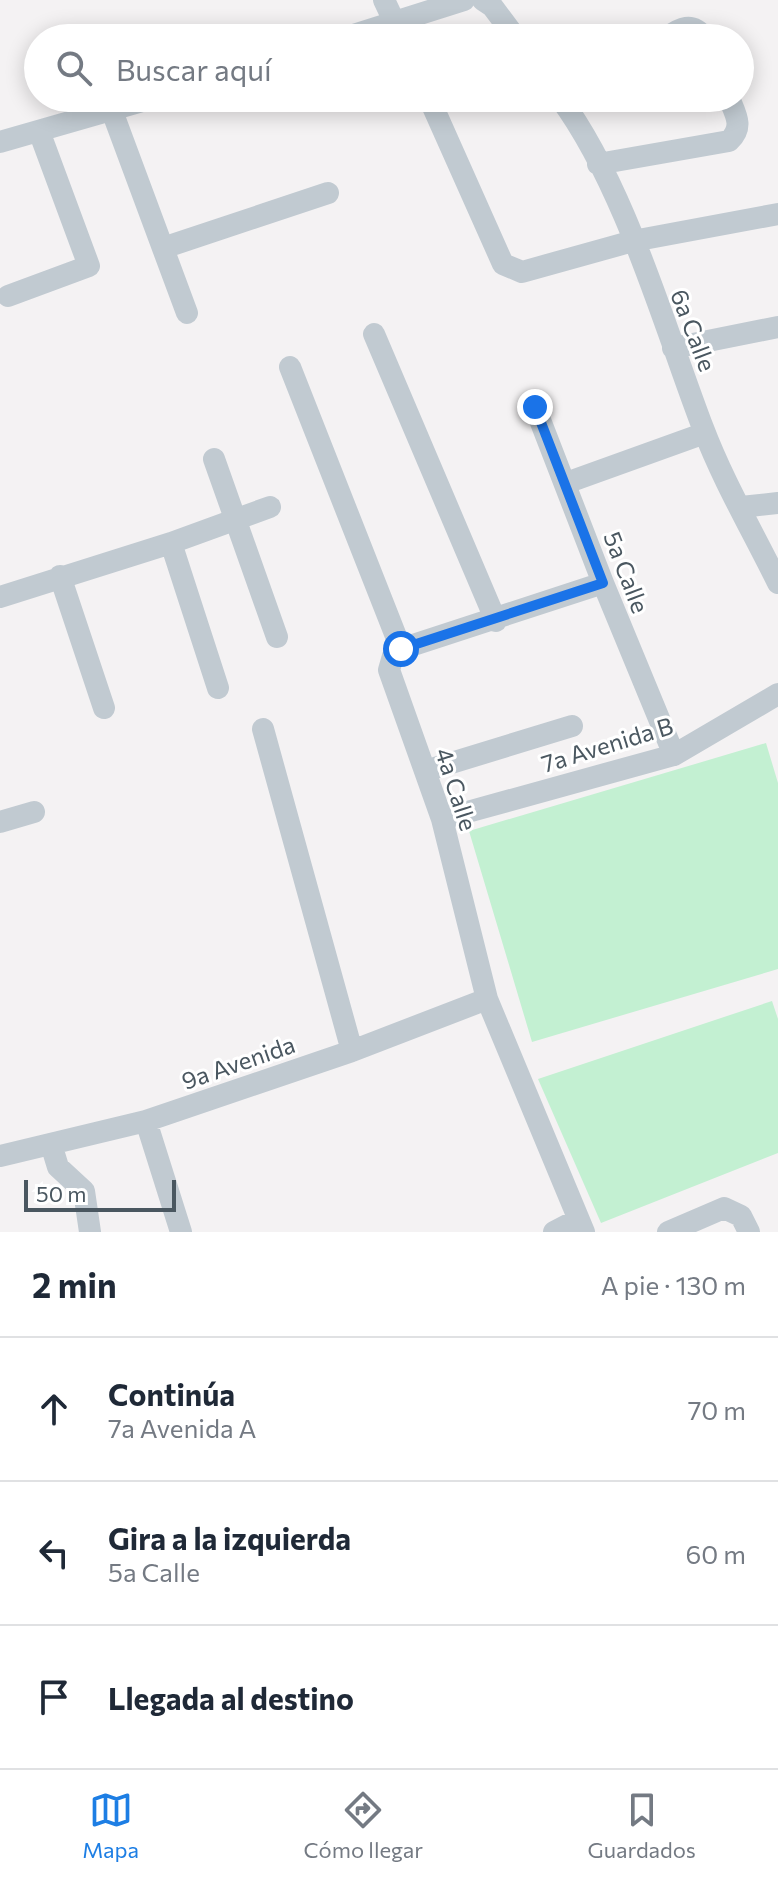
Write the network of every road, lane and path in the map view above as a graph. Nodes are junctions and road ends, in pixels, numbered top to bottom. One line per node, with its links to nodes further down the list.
1 (384, 0): 4 (street)
2 (464, 0): 5 (street)
3 (483, 0): 6 (street)
4 (395, 24)
5 (411, 24)
6 (506, 24)
7 (108, 112): 12 (street)
8 (112, 112): 18 (street)
9 (435, 112): 17 (street)
10 (575, 112): 14 (street, 6a Calle)
11 (735, 112): 14 (street)
12 (39, 131): 13 (street); 19 (street)
13 (0, 142)
14 (598, 164): 17 (street, 6a Calle)
15 (328, 193): 18 (street)
16 (778, 214): 17 (street)
17 (633, 241): 23 (street, 6a Calle)
18 (163, 248): 20 (street)
19 (8, 296)
20 (187, 313)
21 (778, 327): 23 (street)
22 (374, 334): 38 (street)
23 (673, 348): 26 (street, 6a Calle)
24 (290, 367): 40 (street)
25 (535, 407): 28 (street, 5a Calle)
26 (705, 433): 28 (street); 31 (street, 6a Calle)
27 (214, 459): 32 (street)
28 (566, 483): 35 (street, 5a Calle)
29 (778, 503): 31 (street)
30 (270, 507): 32 (street)
31 (741, 507): 36 (street, 6a Calle)
32 (234, 520): 33 (street); 39 (street)
33 (171, 543): 34 (street); 41 (street)
34 (60, 576): 37 (street); 43 (street)
35 (603, 583): 38 (street); 46 (street, 5a Calle)
36 (778, 583)
37 (0, 597)
38 (496, 621): 40 (street)
39 (277, 637)
40 (401, 649): 47 (street, 4a Calle)
41 (218, 688)
42 (778, 694): 46 (street, 7a Avenida B)
43 (104, 708)
44 (572, 726): 47 (street)
45 (263, 729): 52 (street)
46 (674, 755): 49 (street, 7a Avenida B)
47 (425, 771): 49 (street, 4a Calle)
48 (34, 812): 50 (street)
49 (442, 819): 51 (street, 4a Calle)
50 (0, 822)
51 (487, 999): 52 (street, 9a Avenida); 57 (street, 4a Calle)
52 (352, 1051): 53 (street, 9a Avenida)
53 (146, 1121): 54 (street, 9a Avenida); 59 (street)
54 (51, 1144): 55 (street, 9a Avenida); 58 (street)
55 (0, 1156)
56 (743, 1222): 61 (street)
57 (581, 1226): 60 (street)
58 (90, 1232)
59 (181, 1232)
60 (554, 1232)
61 (668, 1232)

